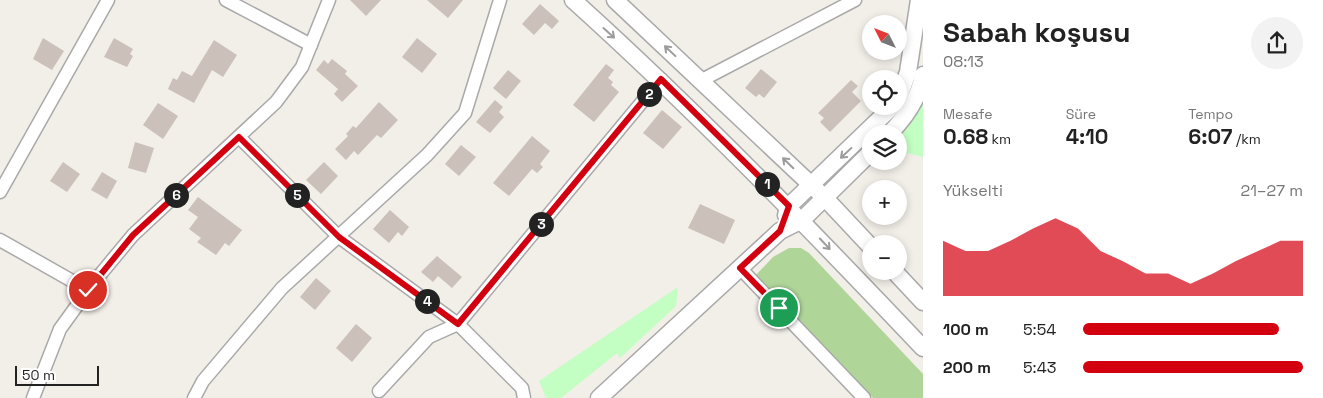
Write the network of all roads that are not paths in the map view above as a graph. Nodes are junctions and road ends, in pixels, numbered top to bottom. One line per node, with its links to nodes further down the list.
1 (108, 0): 19 (street)
2 (226, 0): 9 (street)
3 (329, 0): 9 (street)
4 (500, 0): 24 (street)
5 (573, 0): 11 (street, one-way to 11)
6 (615, 0): 13 (street, one-way to 6)
7 (854, 0): 13 (street)
8 (919, 0): 10 (street)
9 (311, 45): 16 (street)
10 (907, 75)
11 (661, 79): 21 (street); 31 (street)
12 (923, 79): 15 (street)
13 (702, 80): 18 (street, one-way to 13)
14 (884, 115): 18 (street, one-way to 18)
15 (897, 125)
16 (239, 137): 24 (street); 29 (street)
17 (862, 161): 20 (street)
18 (811, 185): 20 (street); 21 (street)
19 (0, 192)
20 (825, 198): 22 (street); 25 (street)
21 (789, 206): 22 (street); 23 (street)
22 (802, 220): 23 (street); 32 (street, one-way to 32)
23 (780, 231): 27 (street)
24 (339, 237): 31 (street); 36 (street)
25 (862, 237)
26 (0, 240): 29 (street)
27 (740, 268): 34 (street); 38 (street)
28 (902, 280): 30 (street)
29 (88, 290): 35 (street)
30 (923, 302)
31 (458, 324): 33 (street); 37 (street)
32 (923, 348)
33 (379, 391)
34 (857, 395)
35 (33, 398)
36 (194, 398)
37 (524, 398)
38 (599, 398)

